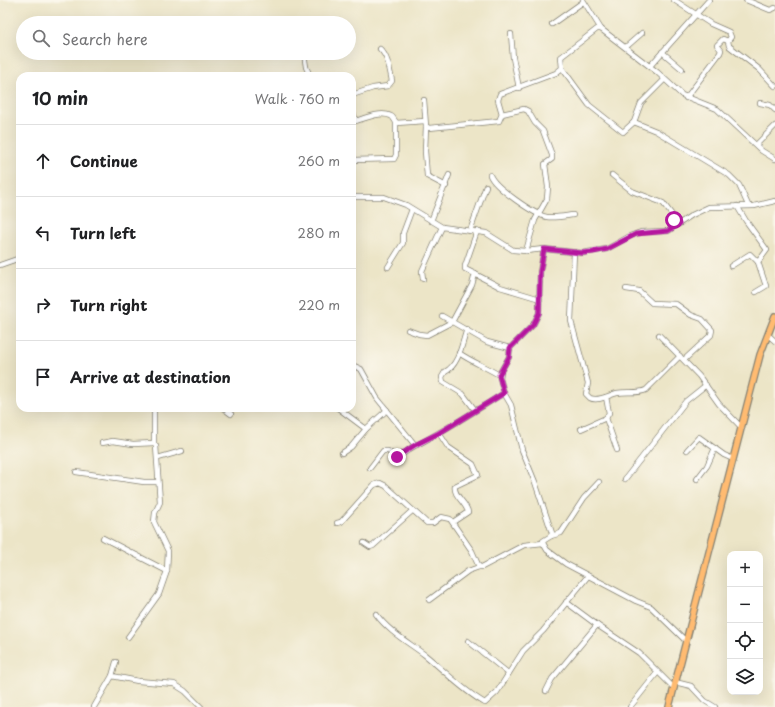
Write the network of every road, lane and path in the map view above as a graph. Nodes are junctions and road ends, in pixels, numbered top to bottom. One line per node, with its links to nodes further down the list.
1 (674, 0): 6 (street)
2 (709, 0): 6 (street)
3 (746, 0): 5 (street)
4 (583, 1): 7 (street); 8 (street)
5 (775, 8)
6 (697, 15): 11 (street); 14 (street)
7 (552, 24)
8 (601, 29): 12 (street); 18 (street)
9 (642, 33): 12 (street)
10 (511, 34): 22 (street)
11 (728, 41): 21 (street); 24 (street)
12 (626, 47): 16 (street)
13 (380, 49): 23 (street)
14 (662, 52): 16 (street); 17 (street)
15 (305, 60): 19 (street)
16 (650, 66): 20 (street)
17 (682, 69)
18 (562, 70): 22 (street); 31 (street)
19 (308, 72)
20 (664, 80): 24 (street); 31 (street)
21 (775, 86)
22 (519, 88): 28 (street)
23 (356, 94)
24 (686, 98): 34 (street)
25 (424, 100): 32 (street)
26 (760, 103): 27 (street)
27 (775, 110)
28 (502, 114): 32 (street); 47 (street)
29 (356, 121): 30 (street)
30 (397, 122): 32 (street); 36 (street)
31 (634, 122): 44 (street)
32 (426, 124): 40 (street)
33 (775, 126): 34 (street)
34 (756, 145): 35 (street)
35 (775, 159)
36 (356, 160)
37 (612, 174): 50 (street)
38 (449, 175): 40 (street)
39 (490, 176): 47 (street)
40 (446, 186): 49 (street)
41 (486, 186): 52 (street)
42 (356, 197): 46 (street)
43 (775, 200): 44 (street)
44 (748, 205): 45 (street)
45 (737, 206): 50 (street); 58 (street)
46 (412, 209): 49 (street); 61 (street)
47 (538, 213): 48 (street); 55 (street)
48 (573, 215)
49 (431, 221): 51 (street)
50 (679, 224): 56 (street)
51 (442, 228): 52 (street); 63 (street)
52 (470, 231): 53 (street)
53 (477, 231): 55 (street); 62 (street)
54 (544, 249): 55 (street); 56 (street); 66 (street)
55 (526, 251)
56 (574, 252): 82 (street)
57 (16, 259): 59 (street)
58 (758, 262): 60 (street); 65 (street)
59 (0, 265)
60 (731, 266)
61 (388, 267)
62 (475, 274): 66 (street); 69 (street)
63 (423, 279)
64 (626, 289): 77 (street)
65 (756, 292)
66 (540, 299): 75 (street)
67 (442, 316): 69 (street)
68 (775, 316): 73 (main road)
69 (452, 322): 70 (street); 71 (street)
70 (467, 329): 75 (street); 76 (street)
71 (408, 330)
72 (659, 335): 77 (street)
73 (768, 335): 74 (street); 90 (main road)
74 (775, 341)
75 (510, 348): 79 (street)
76 (458, 353): 79 (street); 84 (street)
77 (682, 358): 80 (street); 82 (street)
78 (356, 367): 83 (street)
79 (499, 375): 81 (street)
80 (706, 385): 90 (street); 106 (street)
81 (504, 393): 84 (street); 113 (street)
82 (606, 397): 89 (street)
83 (387, 410): 91 (street); 96 (street)
84 (475, 410): 93 (street)
85 (154, 412): 95 (street)
86 (229, 412): 88 (street)
87 (343, 412): 91 (street)
88 (231, 414)
89 (606, 418): 92 (street); 98 (street)
90 (742, 428): 103 (main road)
91 (366, 429): 101 (street)
92 (581, 429)
93 (439, 433): 96 (street); 111 (street)
94 (102, 443): 95 (street)
95 (153, 443): 102 (street)
96 (415, 445): 104 (street)
97 (715, 448): 99 (street); 103 (street); 107 (street)
98 (618, 450)
99 (687, 450)
100 (182, 451): 102 (street)
101 (342, 452)
102 (158, 458): 108 (street)
103 (734, 459): 126 (main road)
104 (370, 468)
105 (76, 472): 108 (street)
106 (625, 479)
107 (696, 479)
108 (157, 482): 118 (street)
109 (599, 482): 113 (street)
110 (412, 511): 111 (street); 112 (street); 115 (street)
111 (452, 522): 117 (street)
112 (337, 523)
113 (551, 536): 116 (street)
114 (103, 538): 118 (street)
115 (364, 543)
116 (543, 543): 117 (street); 119 (street)
117 (479, 567): 120 (street)
118 (167, 571): 124 (street)
119 (588, 576): 121 (street); 126 (street)
120 (429, 600)
121 (566, 602): 123 (street); 128 (street)
122 (376, 614): 133 (street)
123 (597, 625): 129 (street); 132 (street)
124 (128, 637)
125 (468, 641): 128 (street)
126 (686, 641): 131 (main road)
127 (116, 662): 130 (street)
128 (508, 673): 133 (street)
129 (657, 673): 131 (street); 136 (street)
130 (112, 676): 134 (street); 135 (street)
131 (674, 685): 137 (main road); 138 (street)
132 (546, 691)
133 (483, 705)
134 (94, 707)
135 (201, 707)
136 (630, 707)
137 (669, 707)
138 (714, 707)

